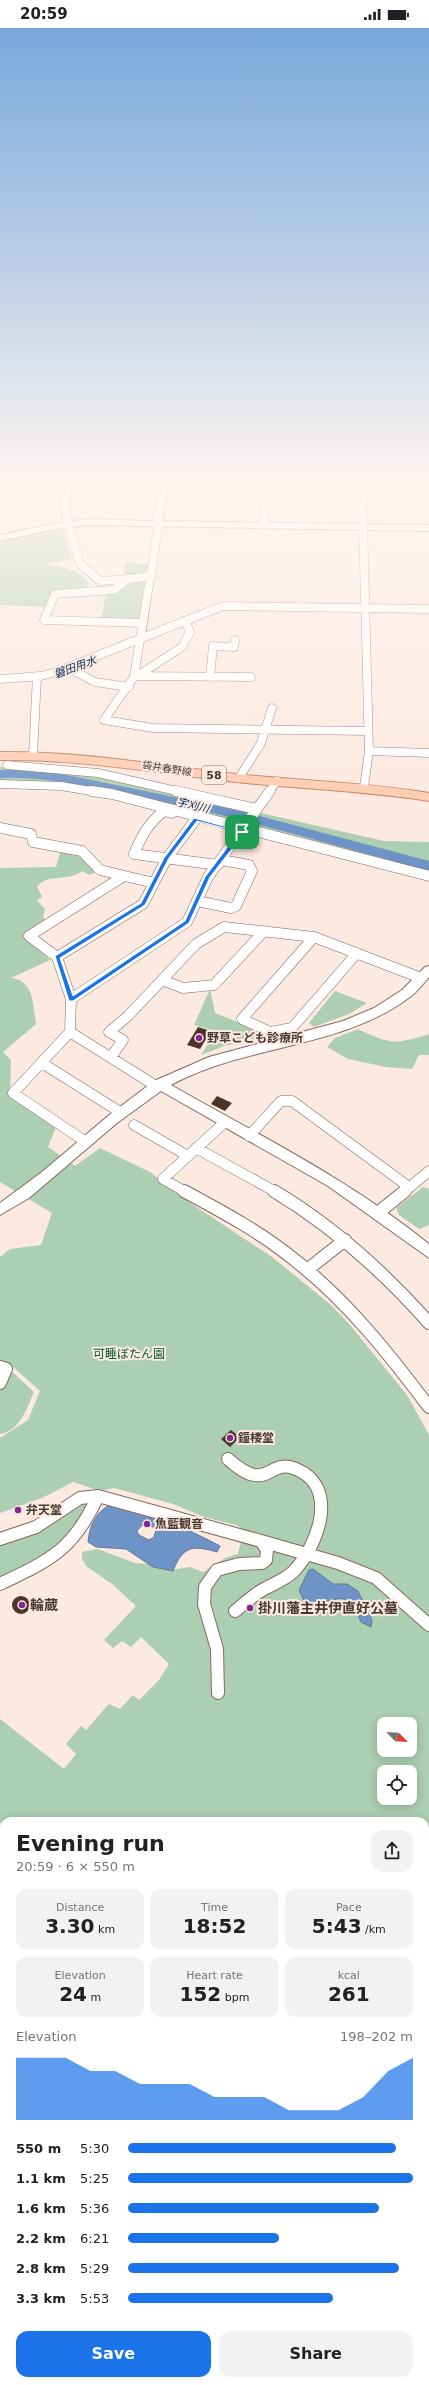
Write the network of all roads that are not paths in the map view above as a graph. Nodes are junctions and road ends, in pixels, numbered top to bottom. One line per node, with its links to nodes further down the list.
1 (70, 593): 7 (street)
2 (148, 593): 7 (street)
3 (365, 593): 5 (street)
4 (220, 607): 5 (street); 8 (street); 10 (street)
5 (365, 608): 6 (street); 20 (street)
6 (429, 609)
7 (143, 623): 10 (street)
8 (187, 625): 10 (street); 13 (street)
9 (235, 640): 14 (street)
10 (140, 641): 11 (street); 13 (street)
11 (67, 667): 12 (street); 17 (street)
12 (37, 676): 16 (street); 23 (street)
13 (135, 677): 14 (street); 17 (street)
14 (210, 677): 15 (street)
15 (251, 677)
16 (0, 679)
17 (129, 687): 19 (street)
18 (272, 708): 19 (street)
19 (266, 728): 20 (street); 25 (street)
20 (368, 731): 21 (street)
21 (369, 751): 22 (street); 28 (street)
22 (429, 753)
23 (33, 755): 24 (main road, 袋井春野線 / 58); 25 (main road, 袋井春野線 / 58)
24 (5, 759): 27 (street); 30 (street)
25 (239, 778): 26 (main road, 袋井春野線 / 58)
26 (277, 781): 28 (main road, 袋井春野線 / 58); 30 (street)
27 (1, 784): 33 (street)
28 (364, 787): 29 (main road, 袋井春野線 / 58)
29 (429, 796)
30 (257, 810): 33 (street)
31 (196, 819): 33 (street); 34 (street); 34 (street)
32 (0, 828): 36 (street)
33 (244, 829): 35 (street); 37 (street)
34 (167, 858): 35 (street); 38 (street)
35 (219, 862): 39 (street); 39 (street)
36 (124, 876): 38 (street); 43 (street)
37 (429, 876)
38 (154, 883): 43 (street)
39 (197, 902): 46 (street)
40 (264, 931): 41 (street); 45 (street); 45 (street)
41 (314, 936): 42 (street); 42 (street)
42 (357, 953): 44 (street)
43 (57, 957): 46 (street)
44 (425, 974): 50 (street)
45 (162, 980): 48 (street)
46 (71, 999): 47 (street)
47 (70, 1032): 48 (street); 49 (street)
48 (111, 1057): 50 (street)
49 (42, 1063): 51 (street); 55 (street)
50 (158, 1085): 51 (street); 52 (street)
51 (120, 1112): 55 (street)
52 (225, 1122): 54 (street); 56 (street)
53 (134, 1125): 56 (street)
54 (249, 1136): 58 (street); 60 (street)
55 (86, 1142): 59 (street)
56 (192, 1152): 61 (street); 63 (street)
57 (429, 1171): 58 (street)
58 (409, 1187): 60 (street)
59 (0, 1210)
60 (378, 1212): 62 (street)
61 (345, 1240): 63 (street); 64 (street)
62 (429, 1252)
63 (307, 1270): 67 (street)
64 (429, 1322)
65 (0, 1367): 66 (street)
66 (0, 1383)
67 (429, 1408)
68 (228, 1459): 72 (street)
69 (98, 1496): 70 (street); 71 (street); 73 (street)
70 (0, 1538)
71 (261, 1541): 72 (street); 76 (street)
72 (306, 1554): 74 (street); 75 (street)
73 (0, 1584)
74 (235, 1611)
75 (429, 1625)
76 (218, 1693)

